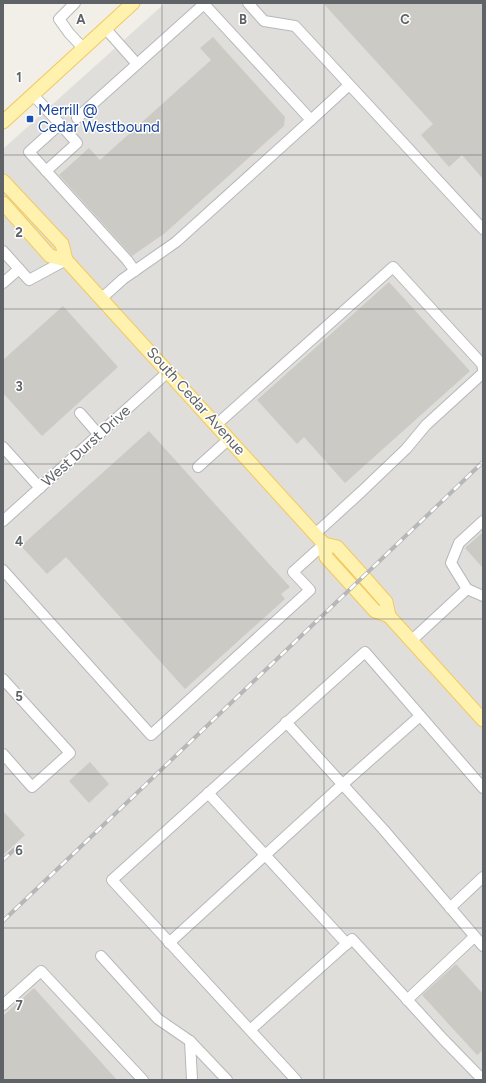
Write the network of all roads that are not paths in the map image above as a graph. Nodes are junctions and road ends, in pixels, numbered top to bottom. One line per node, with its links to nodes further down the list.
1 (75, 3): 5 (street)
2 (133, 3): 4 (main road)
3 (248, 3): 7 (street)
4 (105, 28): 5 (main road); 6 (street)
5 (83, 48): 8 (main road)
6 (138, 64): 9 (street); 10 (street)
7 (349, 85): 10 (street); 16 (street)
8 (33, 95): 11 (main road); 12 (street)
9 (77, 118)
10 (311, 120): 20 (street)
11 (3, 122)
12 (60, 124): 13 (street); 13 (street)
13 (46, 171): 20 (street)
14 (3, 180): 18 (main road, South Cedar Avenue)
15 (5, 208): 18 (main road, South Cedar Avenue)
16 (483, 229)
17 (3, 252): 19 (street)
18 (66, 260): 19 (street); 22 (main road, South Cedar Avenue)
19 (19, 269): 21 (street)
20 (135, 271): 22 (street)
21 (3, 283)
22 (102, 298): 24 (main road, South Cedar Avenue)
23 (483, 369): 27 (street)
24 (169, 371): 27 (main road, South Cedar Avenue); 28 (street, West Durst Drive)
25 (483, 373): 35 (street)
26 (80, 413): 28 (street)
27 (216, 425): 29 (main road, South Cedar Avenue)
28 (99, 434): 32 (street, West Durst Drive)
29 (229, 439): 31 (street); 35 (main road, South Cedar Avenue)
30 (3, 447): 32 (street)
31 (198, 467)
32 (40, 488): 33 (street, West Durst Drive)
33 (3, 521)
34 (483, 521): 38 (street)
35 (315, 534): 36 (main road, South Cedar Avenue)
36 (324, 544): 37 (street); 40 (main road, South Cedar Avenue)
37 (3, 570)
38 (467, 589): 39 (street); 40 (street)
39 (483, 596)
40 (411, 640): 43 (main road, South Cedar Avenue)
41 (3, 679): 45 (street)
42 (420, 716): 44 (street); 46 (street); 47 (street)
43 (483, 720)
44 (286, 722): 46 (street); 48 (street)
45 (3, 754)
46 (342, 784): 49 (street); 51 (street)
47 (483, 788)
48 (208, 793): 49 (street); 53 (street)
49 (265, 855): 53 (street); 54 (street)
50 (483, 877): 51 (street)
51 (450, 908): 52 (street)
52 (474, 937): 55 (street); 57 (street)
53 (169, 942): 59 (street)
54 (347, 944): 57 (street); 59 (street)
55 (483, 946)
56 (101, 956): 60 (street)
57 (407, 1000): 65 (street)
58 (3, 1005): 61 (street)
59 (250, 1030): 64 (street)
60 (190, 1041): 62 (street); 63 (street)
61 (143, 1080)
62 (192, 1080)
63 (227, 1080)
64 (296, 1080)
65 (483, 1080)

